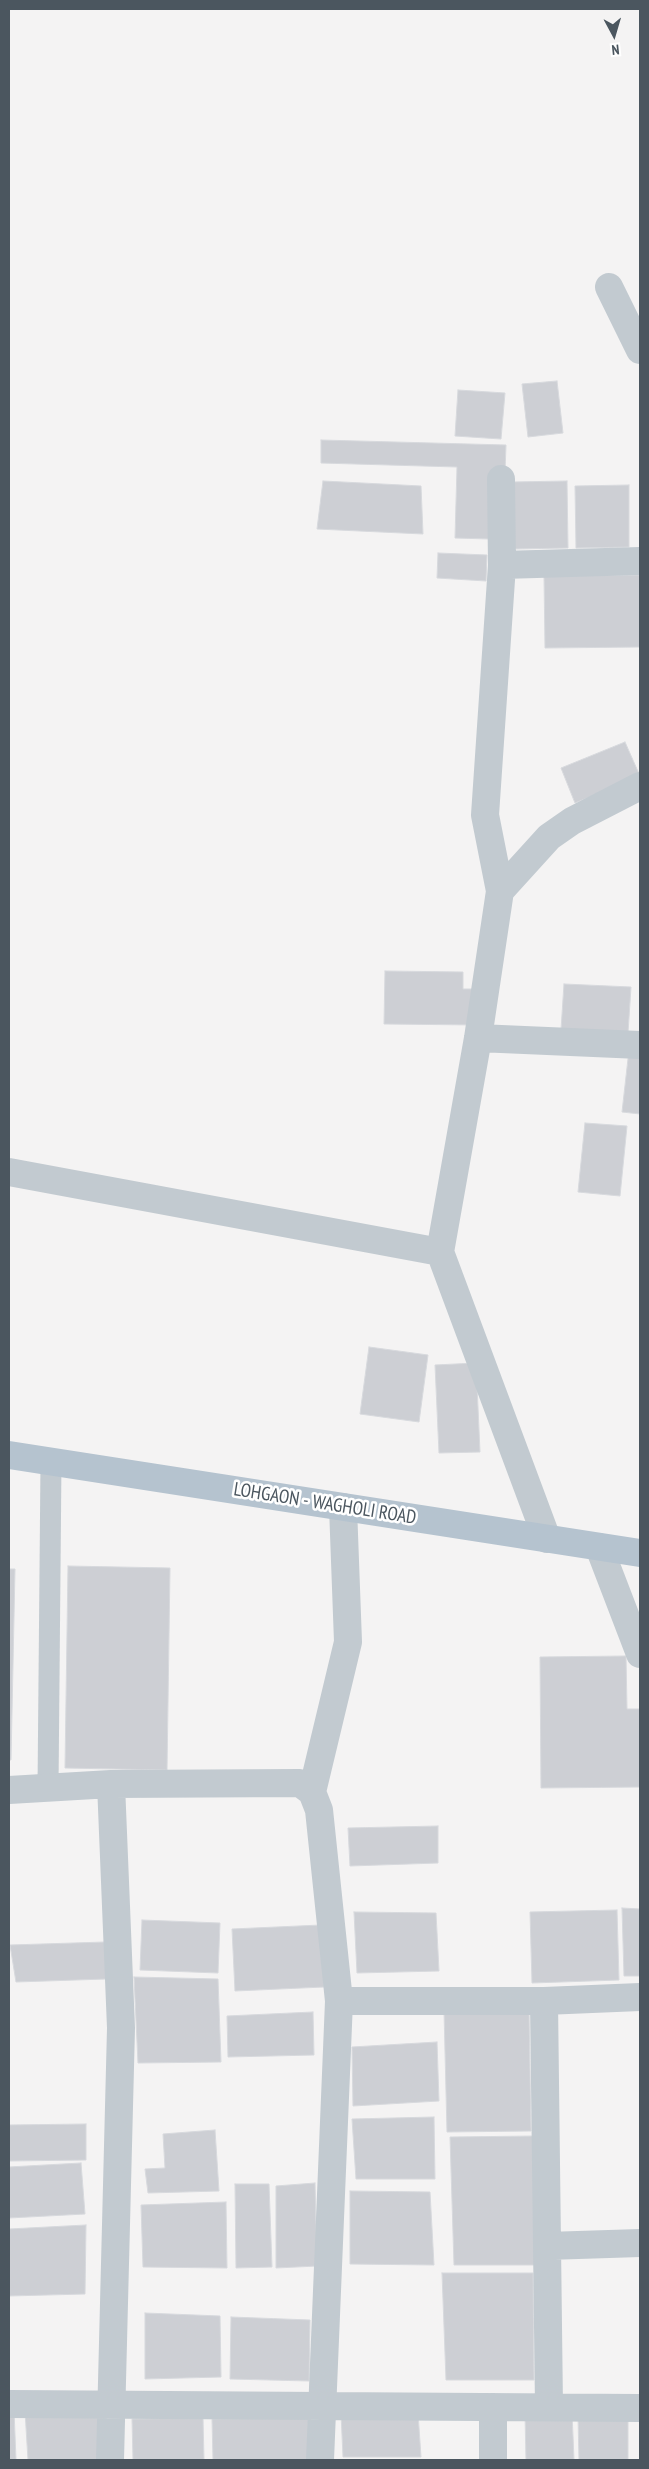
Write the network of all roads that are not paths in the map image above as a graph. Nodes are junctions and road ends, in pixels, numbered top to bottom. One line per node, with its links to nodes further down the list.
1 (609, 287): 2 (street)
2 (640, 350)
3 (502, 479): 5 (street)
4 (640, 562): 5 (street)
5 (502, 565): 7 (street)
6 (640, 786): 7 (street)
7 (500, 891): 8 (street)
8 (478, 1038): 9 (street); 11 (street)
9 (640, 1045)
10 (9, 1172): 11 (street)
11 (440, 1252): 15 (street)
12 (9, 1455): 13 (main road, LOHGAON - WAGHOLI ROAD)
13 (52, 1462): 14 (main road, LOHGAON - WAGHOLI ROAD); 20 (lane)
14 (342, 1507): 15 (main road, LOHGAON - WAGHOLI ROAD); 22 (street)
15 (547, 1539): 16 (main road, LOHGAON - WAGHOLI ROAD)
16 (599, 1547): 17 (main road, LOHGAON - WAGHOLI ROAD); 18 (street)
17 (640, 1553)
18 (640, 1654)
19 (111, 1784): 20 (street); 22 (street); 28 (street)
20 (48, 1788): 21 (street)
21 (9, 1790)
22 (312, 1792): 24 (street)
23 (640, 1997): 25 (street)
24 (339, 2001): 25 (street); 30 (street)
25 (544, 2001): 27 (street)
26 (640, 2243): 27 (street)
27 (547, 2246): 32 (street)
28 (110, 2403): 29 (street); 30 (street); 34 (street)
29 (9, 2404)
30 (321, 2405): 31 (street); 35 (street)
31 (493, 2407): 32 (street); 36 (street)
32 (549, 2407): 33 (street)
33 (640, 2408)
34 (110, 2460)
35 (320, 2460)
36 (493, 2460)

